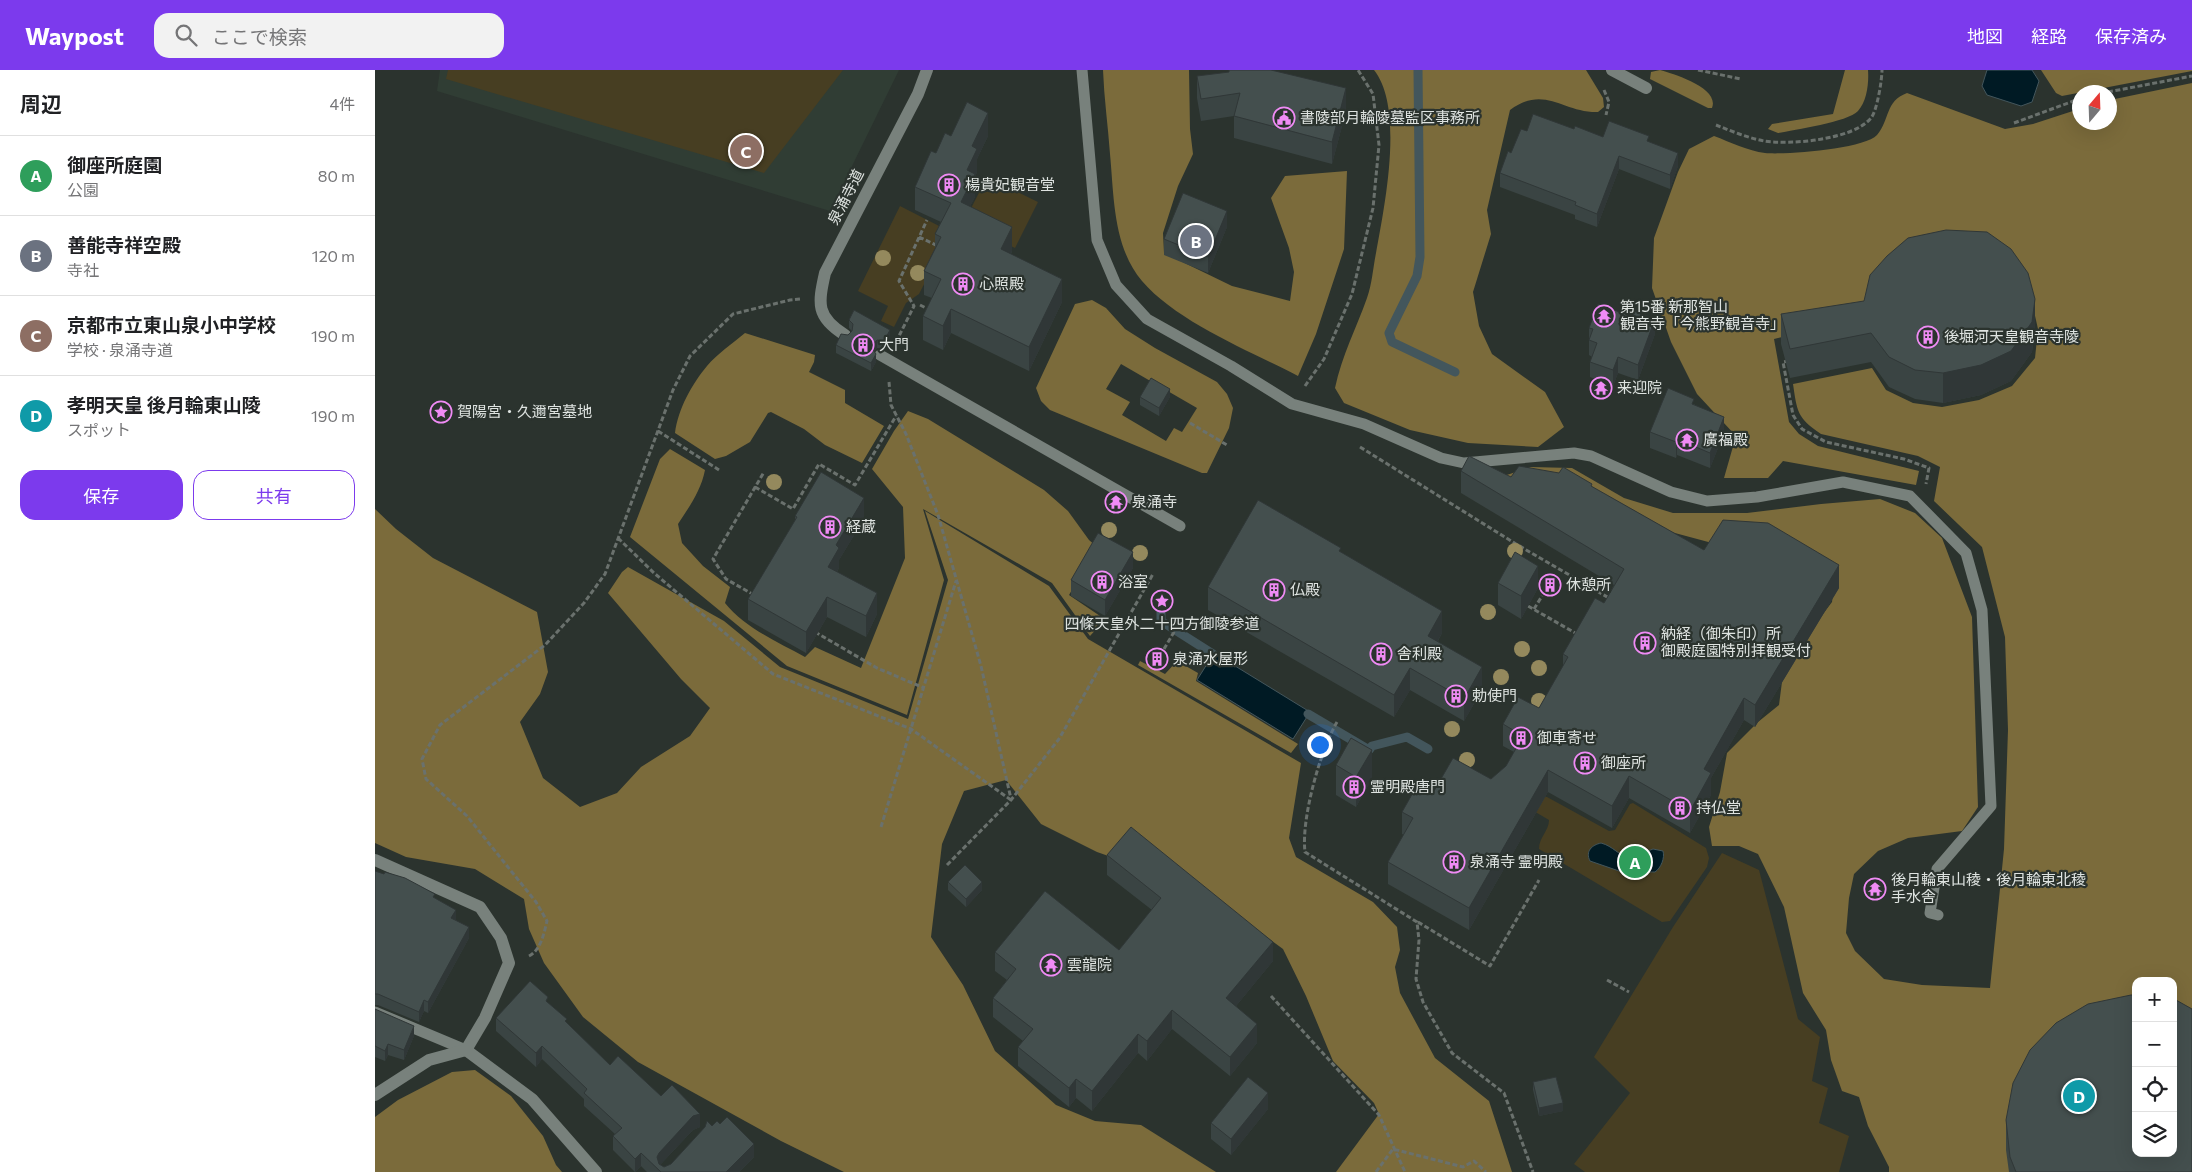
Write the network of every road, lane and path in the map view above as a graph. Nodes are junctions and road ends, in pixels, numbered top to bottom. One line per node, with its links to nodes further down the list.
1 (927, 70): 17 (street, 泉涌寺道)
2 (1082, 70): 23 (lane)
3 (1358, 70): 23 (path)
4 (1613, 70): 9 (street)
5 (1698, 70): 8 (path)
6 (1882, 70): 13 (path)
7 (2192, 76): 10 (path)
8 (1741, 79)
9 (1646, 88)
10 (2117, 90)
11 (2072, 102): 12 (path)
12 (2014, 123)
13 (1716, 124)
14 (927, 220): 15 (path)
15 (919, 237): 16 (path); 21 (path)
16 (939, 246)
17 (819, 299): 20 (street); 26 (path)
18 (920, 305): 19 (path)
19 (935, 312)
20 (845, 335)
21 (888, 359): 24 (path); 33 (lane)
22 (1791, 360): 29 (path)
23 (1292, 404): 54 (lane)
24 (896, 415): 32 (path); 36 (path)
25 (1190, 422): 27 (path)
26 (658, 431): 30 (path); 34 (path)
27 (1227, 445)
28 (1358, 446): 39 (path)
29 (1929, 468)
30 (719, 470)
31 (765, 472): 32 (path)
32 (755, 487): 38 (path)
33 (1180, 526)
34 (618, 538): 48 (path); 56 (path)
35 (1153, 574): 49 (path)
36 (956, 581): 46 (path); 49 (path)
37 (1542, 596): 41 (path)
38 (759, 599)
39 (1614, 600)
40 (1528, 606): 41 (path)
41 (1534, 609): 44 (path)
42 (1177, 627): 45 (path)
43 (810, 629): 46 (path)
44 (1582, 637)
45 (1164, 649)
46 (924, 688): 48 (path)
47 (1336, 723): 55 (path)
48 (911, 729): 49 (path); 50 (path)
49 (1011, 800): 52 (path)
50 (881, 827)
51 (375, 860): 61 (street)
52 (947, 865)
53 (1539, 880): 55 (path)
54 (1938, 915)
55 (1417, 922): 68 (path)
56 (533, 955)
57 (1607, 980): 58 (path)
58 (1629, 992)
59 (1271, 996): 63 (path)
60 (375, 1012): 61 (lane)
61 (466, 1050): 62 (street); 64 (street)
62 (375, 1095)
63 (1393, 1149): 65 (path); 66 (path); 67 (path)
64 (597, 1172)
65 (1377, 1172)
66 (1405, 1172)
67 (1486, 1172)
68 (1533, 1172)

